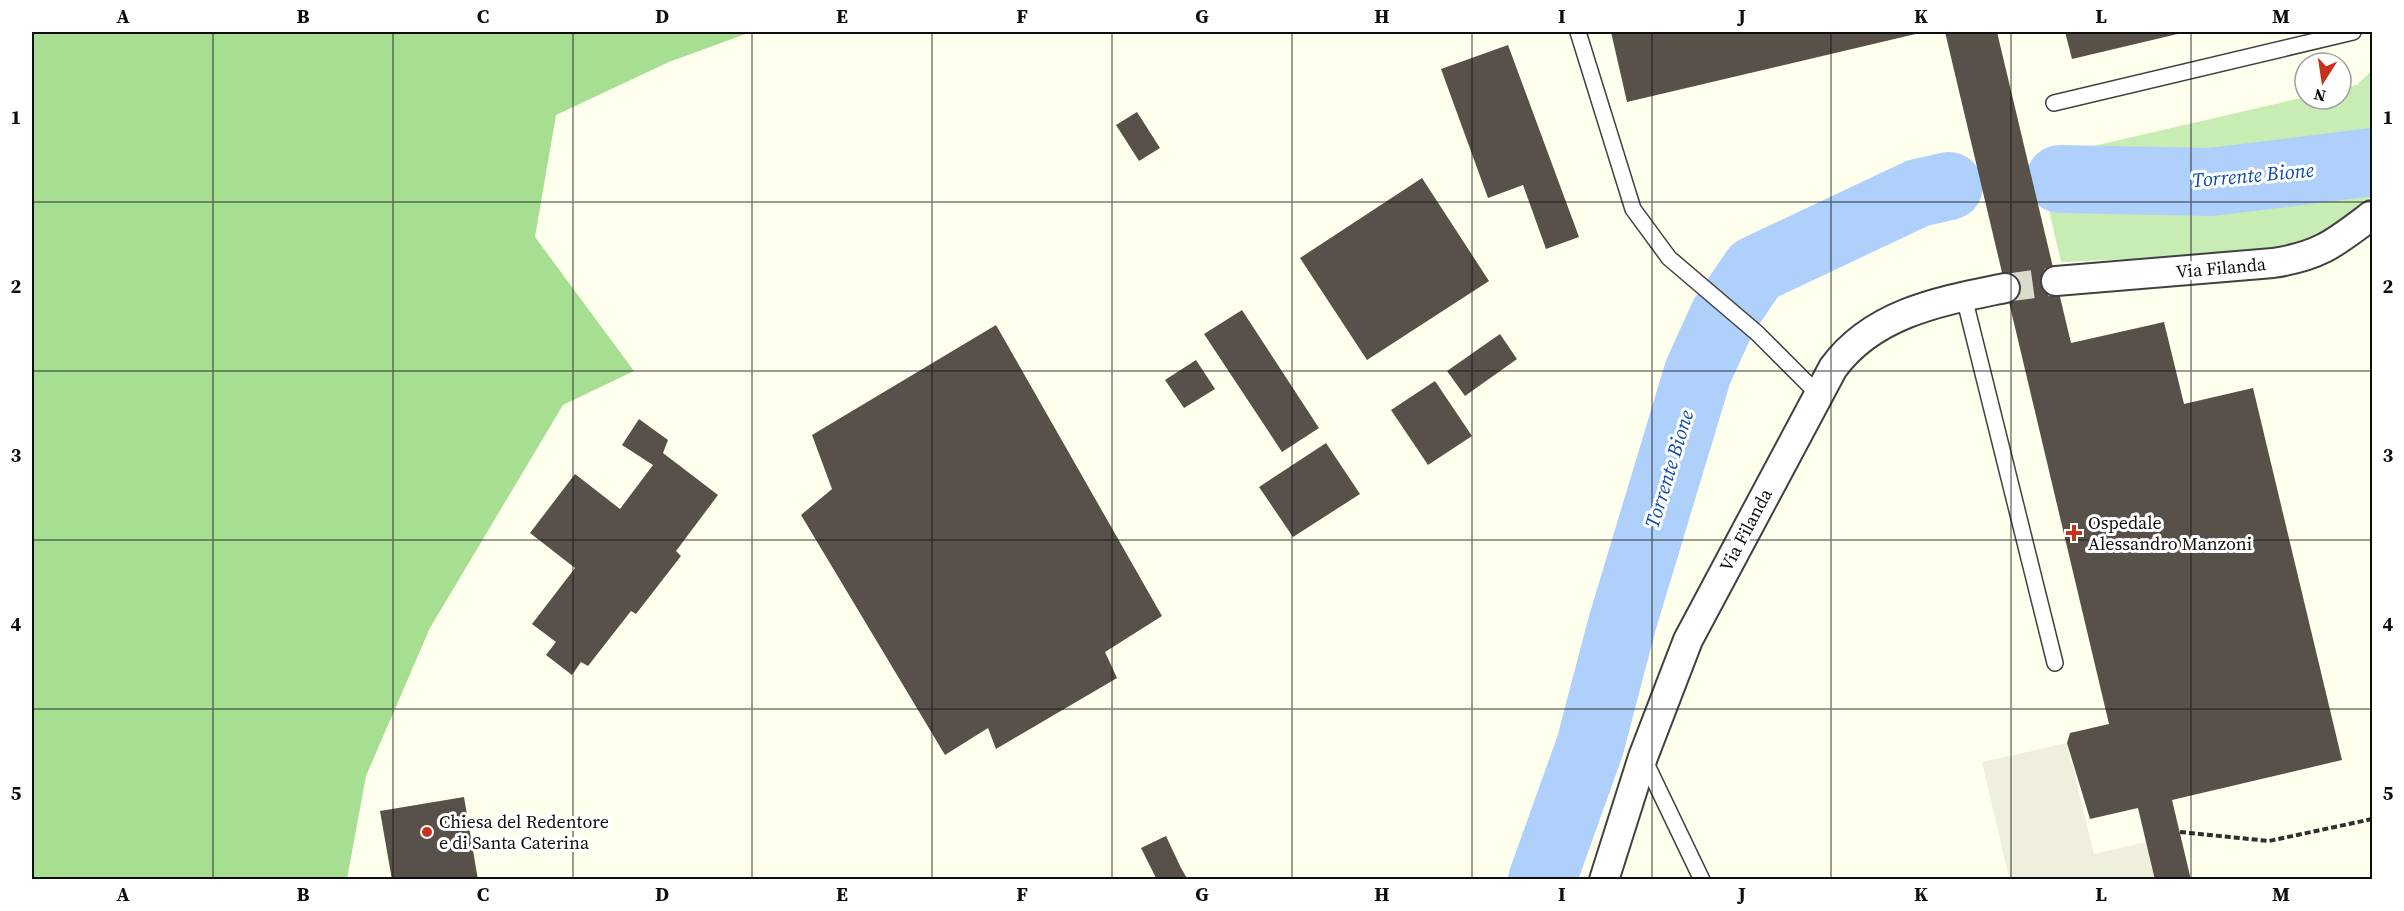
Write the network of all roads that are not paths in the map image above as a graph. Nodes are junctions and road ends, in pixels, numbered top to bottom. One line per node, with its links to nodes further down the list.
1 (1578, 32): 8 (lane)
2 (2353, 32): 3 (lane)
3 (2054, 103)
4 (2373, 215): 5 (street, Via Filanda)
5 (2056, 281)
6 (2006, 288): 7 (street, Via Filanda)
7 (1964, 297): 8 (street, Via Filanda); 9 (lane)
8 (1818, 394): 10 (street, Via Filanda)
9 (2055, 663)
10 (1643, 757): 11 (street, Via Filanda); 12 (lane)
11 (1606, 878)
12 (1702, 879)

